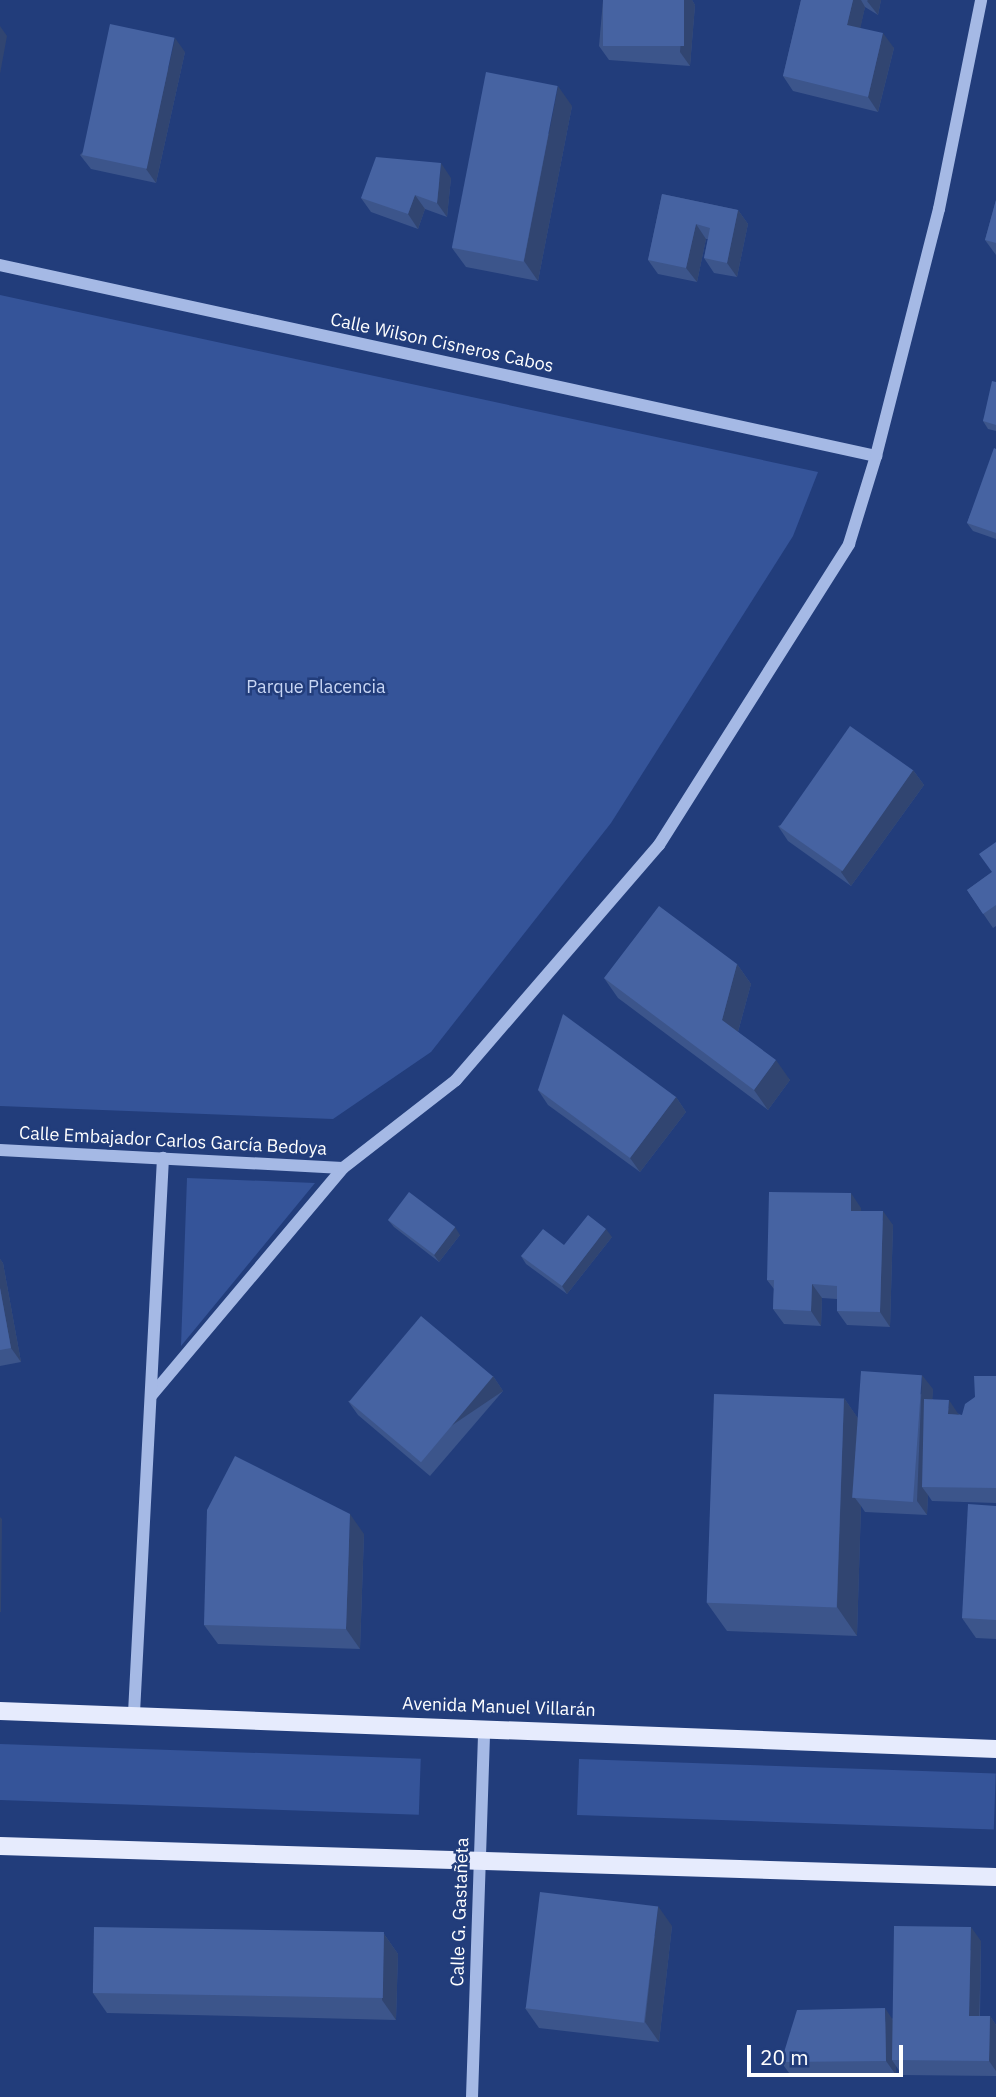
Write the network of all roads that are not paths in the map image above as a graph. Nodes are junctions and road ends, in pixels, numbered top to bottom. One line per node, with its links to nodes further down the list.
1 (981, 0): 3 (street)
2 (0, 265): 3 (street, Calle Wilson Cisneros Cabos)
3 (876, 456): 6 (street)
4 (0, 1150): 5 (street, Calle Embajador Carlos García Bedoya)
5 (163, 1158): 6 (street, Calle Embajador Carlos García Bedoya); 7 (street)
6 (343, 1168): 7 (street)
7 (151, 1396): 9 (street)
8 (0, 1711): 9 (main road, Avenida Manuel Villarán)
9 (134, 1713): 10 (main road, Avenida Manuel Villarán)
10 (484, 1727): 11 (main road, Avenida Manuel Villarán); 13 (street, Calle G. Gastañeta)
11 (996, 1749)
12 (0, 1846): 13 (main road)
13 (479, 1861): 14 (main road); 15 (street, Calle G. Gastañeta)
14 (996, 1877)
15 (472, 2097)

